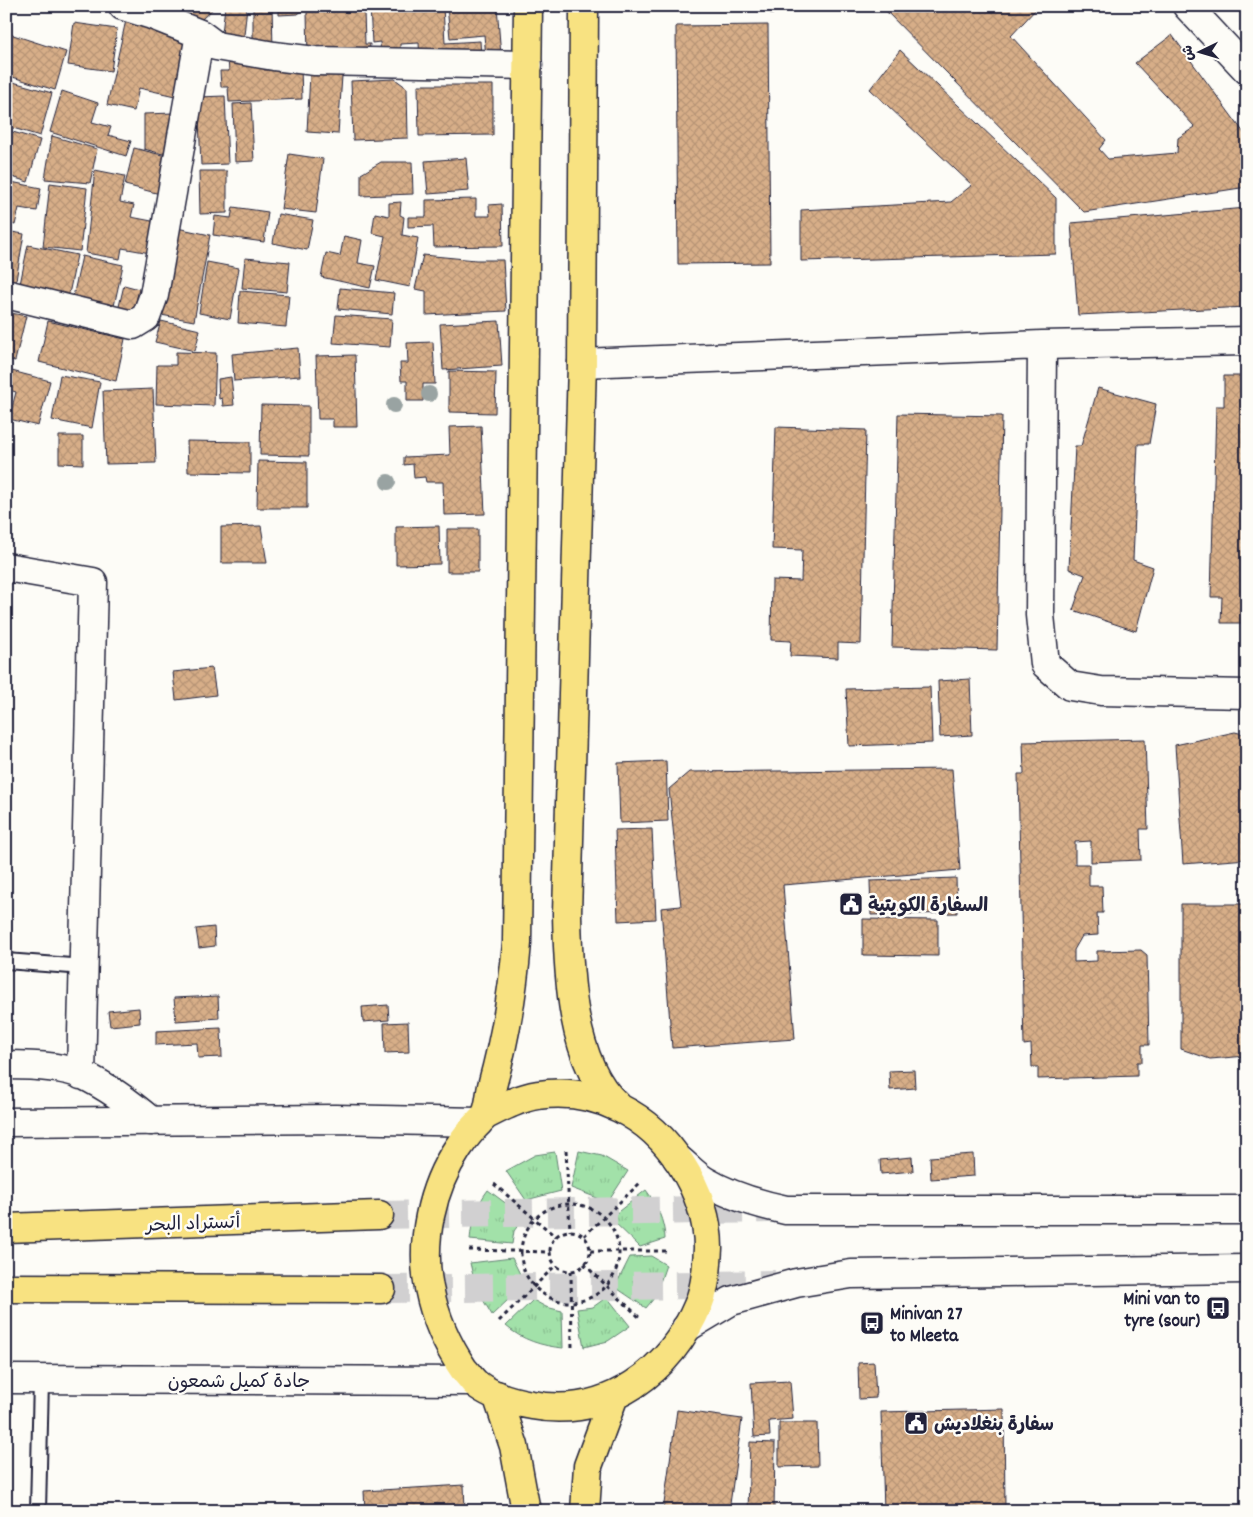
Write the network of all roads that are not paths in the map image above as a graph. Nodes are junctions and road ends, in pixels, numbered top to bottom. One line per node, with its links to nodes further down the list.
1 (122, 6): 5 (street)
2 (528, 6): 6 (main road)
3 (584, 6): 11 (main road)
4 (1187, 6): 7 (street)
5 (200, 34): 6 (street); 8 (street)
6 (528, 65): 19 (main road)
7 (1247, 70)
8 (6, 294)
9 (1247, 341): 10 (street)
10 (1042, 345): 11 (street); 13 (street)
11 (582, 364): 18 (main road)
12 (6, 566): 15 (street)
13 (1247, 694)
14 (6, 961): 15 (lane)
15 (84, 967): 17 (street)
16 (6, 1065): 17 (street)
17 (82, 1074): 20 (street)
18 (617, 1105): 19 (main road); 22 (main road)
19 (482, 1118): 20 (street); 32 (main road)
20 (151, 1121): 21 (street)
21 (6, 1122)
22 (677, 1158): 23 (street); 29 (main road)
23 (1247, 1210)
24 (379, 1215): 25 (main road, أتستراد البحر)
25 (6, 1228)
26 (1247, 1269): 29 (street)
27 (6, 1288): 28 (main road)
28 (382, 1289)
29 (686, 1328): 34 (main road)
30 (6, 1380): 31 (street, جادة كميل شمعون)
31 (41, 1380): 32 (street, جادة كميل شمعون); 35 (lane)
32 (473, 1381): 33 (main road)
33 (497, 1395): 34 (main road); 36 (main road)
34 (614, 1396): 37 (main road)
35 (38, 1511)
36 (526, 1511)
37 (585, 1511)

